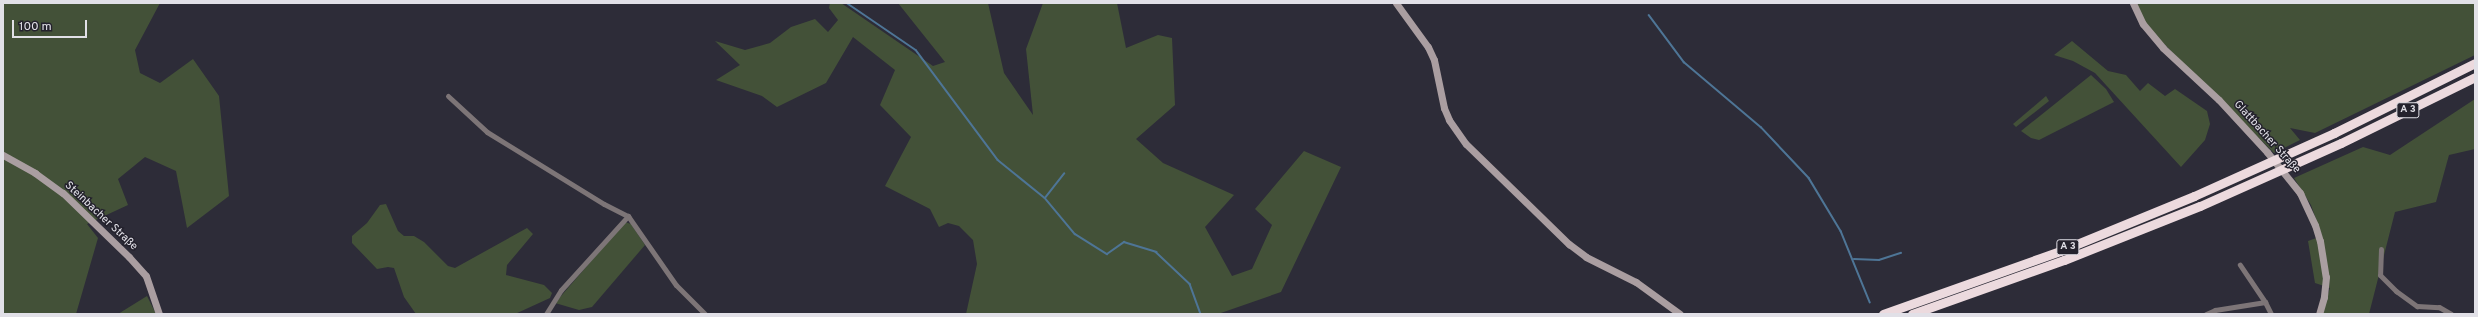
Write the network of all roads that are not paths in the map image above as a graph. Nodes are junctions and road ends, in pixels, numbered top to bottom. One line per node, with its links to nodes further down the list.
1 (1396, 3): 14 (street)
2 (2133, 3): 19 (street, Glattbacher Straße)
3 (2475, 63): 15 (highway, A 3)
4 (2475, 77): 16 (highway, A 3)
5 (448, 96): 7 (street)
6 (3, 155): 11 (street, Steinbacher Straße)
7 (628, 216): 12 (street); 13 (street)
8 (2381, 250): 20 (street)
9 (2240, 264): 10 (street)
10 (2265, 302): 17 (street); 18 (street)
11 (159, 314)
12 (546, 314)
13 (705, 314)
14 (1680, 314)
15 (1883, 314)
16 (1912, 314)
17 (2206, 314)
18 (2271, 314)
19 (2319, 314)
20 (2451, 314)

